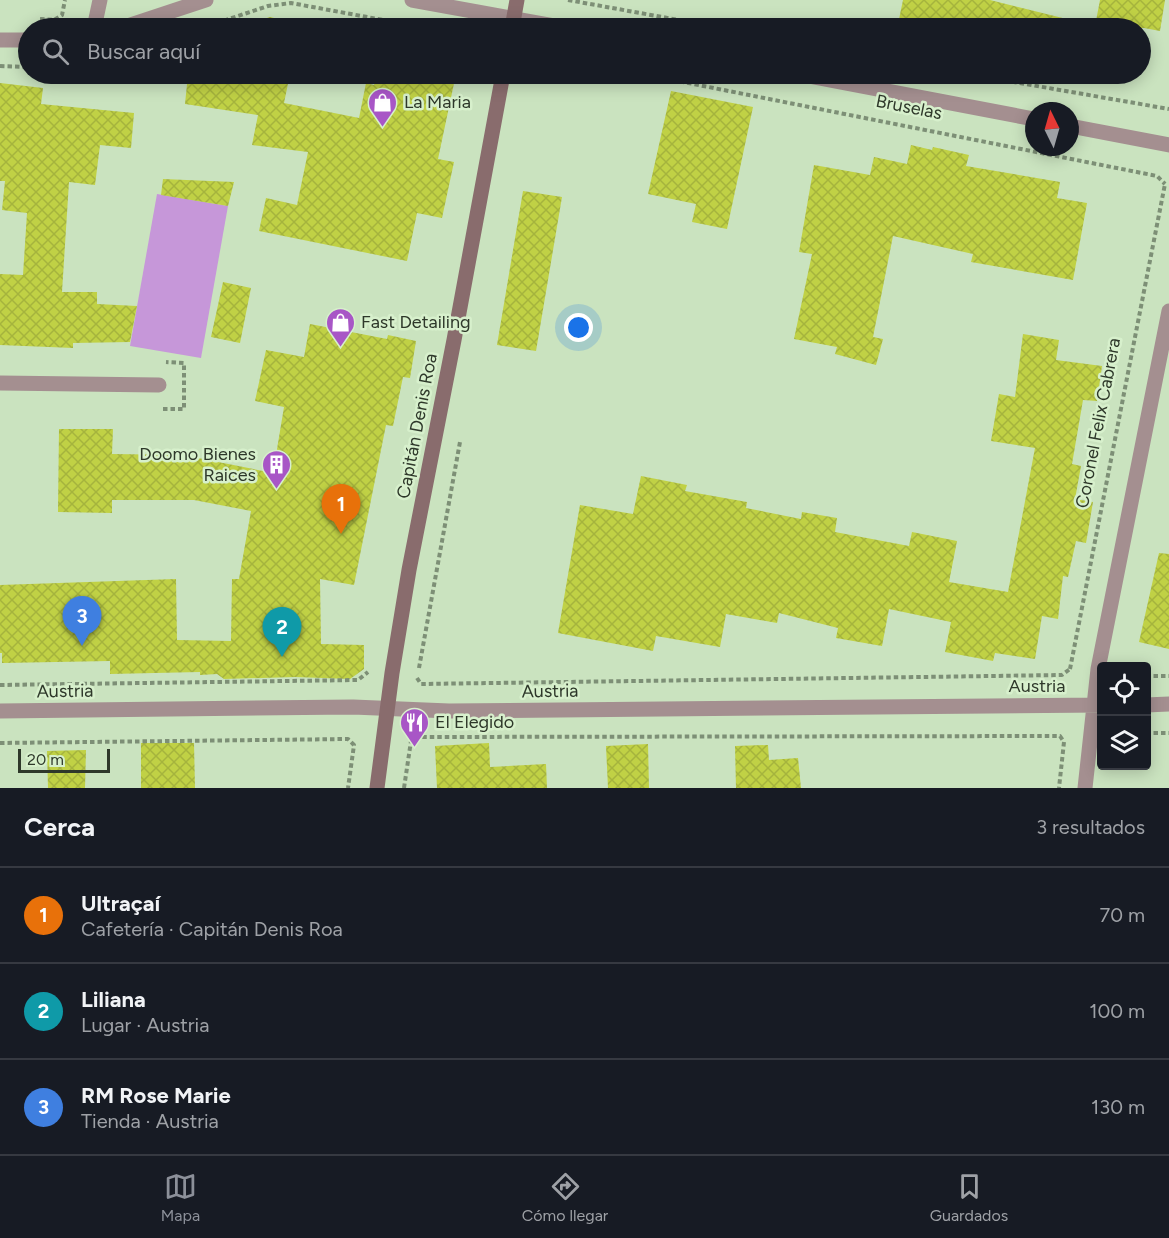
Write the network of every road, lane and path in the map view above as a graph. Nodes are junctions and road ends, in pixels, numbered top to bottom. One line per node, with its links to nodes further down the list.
1 (65, 0): 7 (path)
2 (100, 0): 8 (street)
3 (206, 0): 9 (street)
4 (412, 0): 12 (street)
5 (517, 0): 13 (main road)
6 (568, 0): 14 (path)
7 (59, 18)
8 (96, 18)
9 (151, 18)
10 (230, 18): 11 (path)
11 (375, 18)
12 (488, 18)
13 (514, 18)
14 (668, 18)
15 (0, 40): 16 (street)
16 (18, 40)
17 (0, 66): 18 (path)
18 (18, 67)
19 (502, 84): 46 (main road, Capitán Denis Roa)
20 (693, 84): 29 (path, Bruselas)
21 (850, 84): 24 (street, Bruselas)
22 (1024, 84): 23 (path)
23 (1168, 110): 25 (path)
24 (1025, 117)
25 (1166, 119)
26 (1079, 128): 27 (street)
27 (1169, 145)
28 (1159, 170): 29 (path)
29 (1157, 176): 30 (path)
30 (1167, 185): 35 (path, Coronel Felix Cabrera)
31 (1169, 311): 34 (street)
32 (0, 383): 33 (street)
33 (159, 386)
34 (1099, 662)
35 (1070, 669): 37 (path, Austria)
36 (369, 670): 42 (path)
37 (1062, 675): 40 (path, Austria); 41 (path)
38 (1151, 676): 39 (path)
39 (1169, 676)
40 (417, 678)
41 (1062, 683)
42 (0, 685)
43 (1097, 705): 46 (street, Austria); 59 (street)
44 (1151, 705): 45 (street)
45 (1169, 705)
46 (388, 707): 47 (street, Austria); 56 (main road, Capitán Denis Roa)
47 (0, 711)
48 (1061, 728): 52 (path)
49 (349, 732): 53 (path)
50 (1169, 733): 51 (path)
51 (1151, 734)
52 (1060, 736): 57 (path); 58 (path)
53 (348, 739): 54 (path); 55 (path)
54 (0, 743)
55 (348, 788)
56 (377, 788)
57 (404, 788)
58 (1059, 788)
59 (1085, 788)

